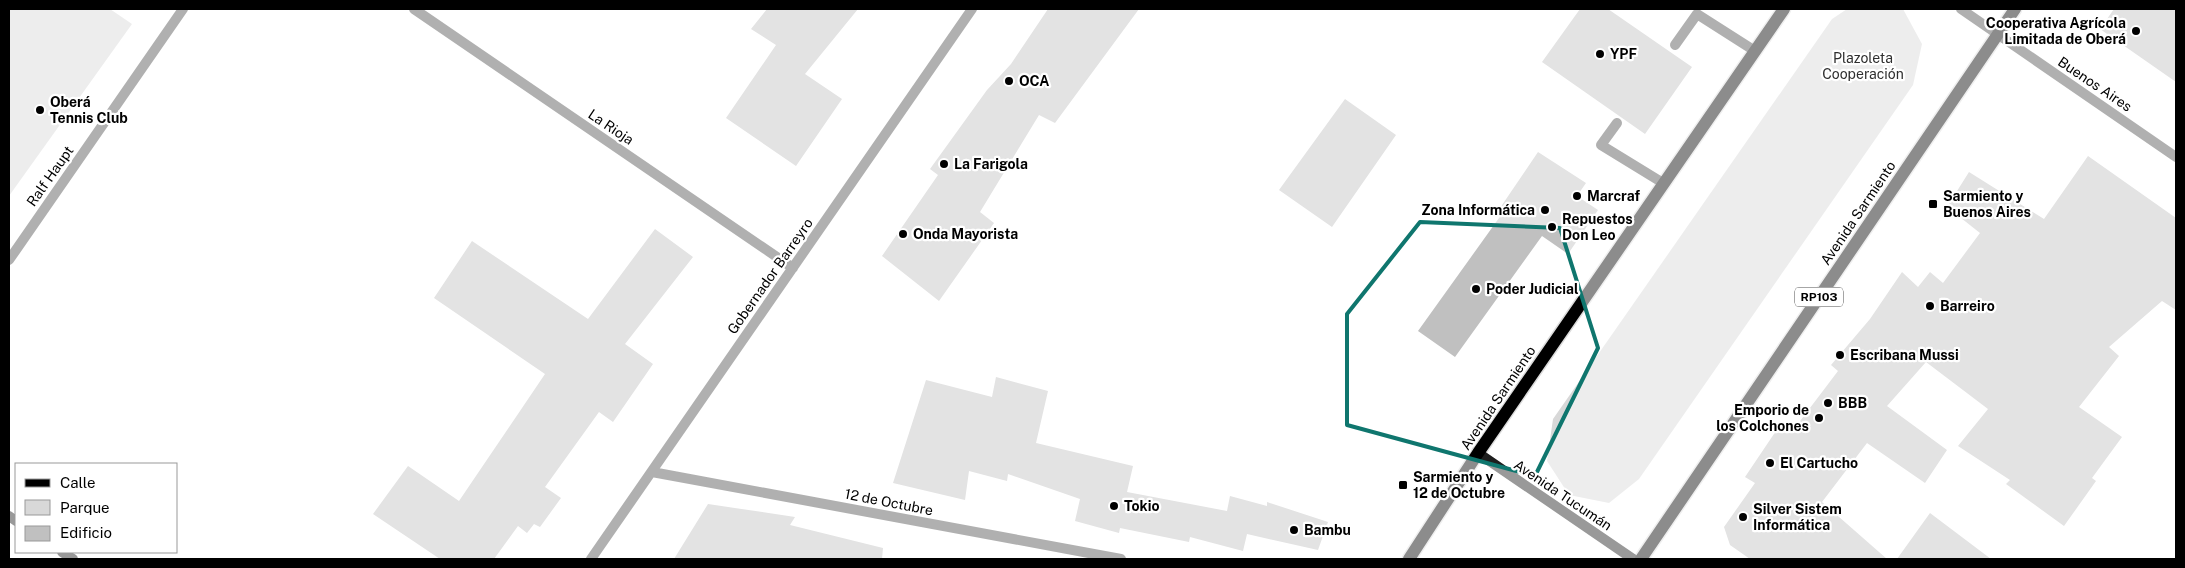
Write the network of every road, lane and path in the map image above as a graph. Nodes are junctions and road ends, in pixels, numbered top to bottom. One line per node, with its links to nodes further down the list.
1 (183, 9): 13 (street, Ralf Haupt)
2 (414, 9): 14 (street, La Rioja)
3 (972, 9): 14 (street, Gobernador Barreyro)
4 (1784, 9): 9 (main road, Avenida Sarmiento)
5 (1961, 9): 7 (street, Buenos Aires)
6 (2015, 9): 7 (main road, Avenida Sarmiento / RP103)
7 (1998, 34): 11 (street, Buenos Aires); 21 (main road, Avenida Sarmiento / RP103)
8 (1675, 45): 9 (street)
9 (1755, 51): 12 (main road, Avenida Sarmiento)
10 (1617, 123): 12 (street)
11 (2176, 157)
12 (1663, 183): 15 (main road, Avenida Sarmiento)
13 (9, 260)
14 (793, 268): 16 (street, Gobernador Barreyro)
15 (1478, 453): 19 (main road, Avenida Sarmiento); 20 (main road, Avenida Tucumán)
16 (652, 472): 17 (street, Gobernador Barreyro); 18 (street, 12 de Octubre)
17 (591, 559)
18 (1121, 559)
19 (1409, 559)
20 (1633, 559)
21 (1641, 559)

